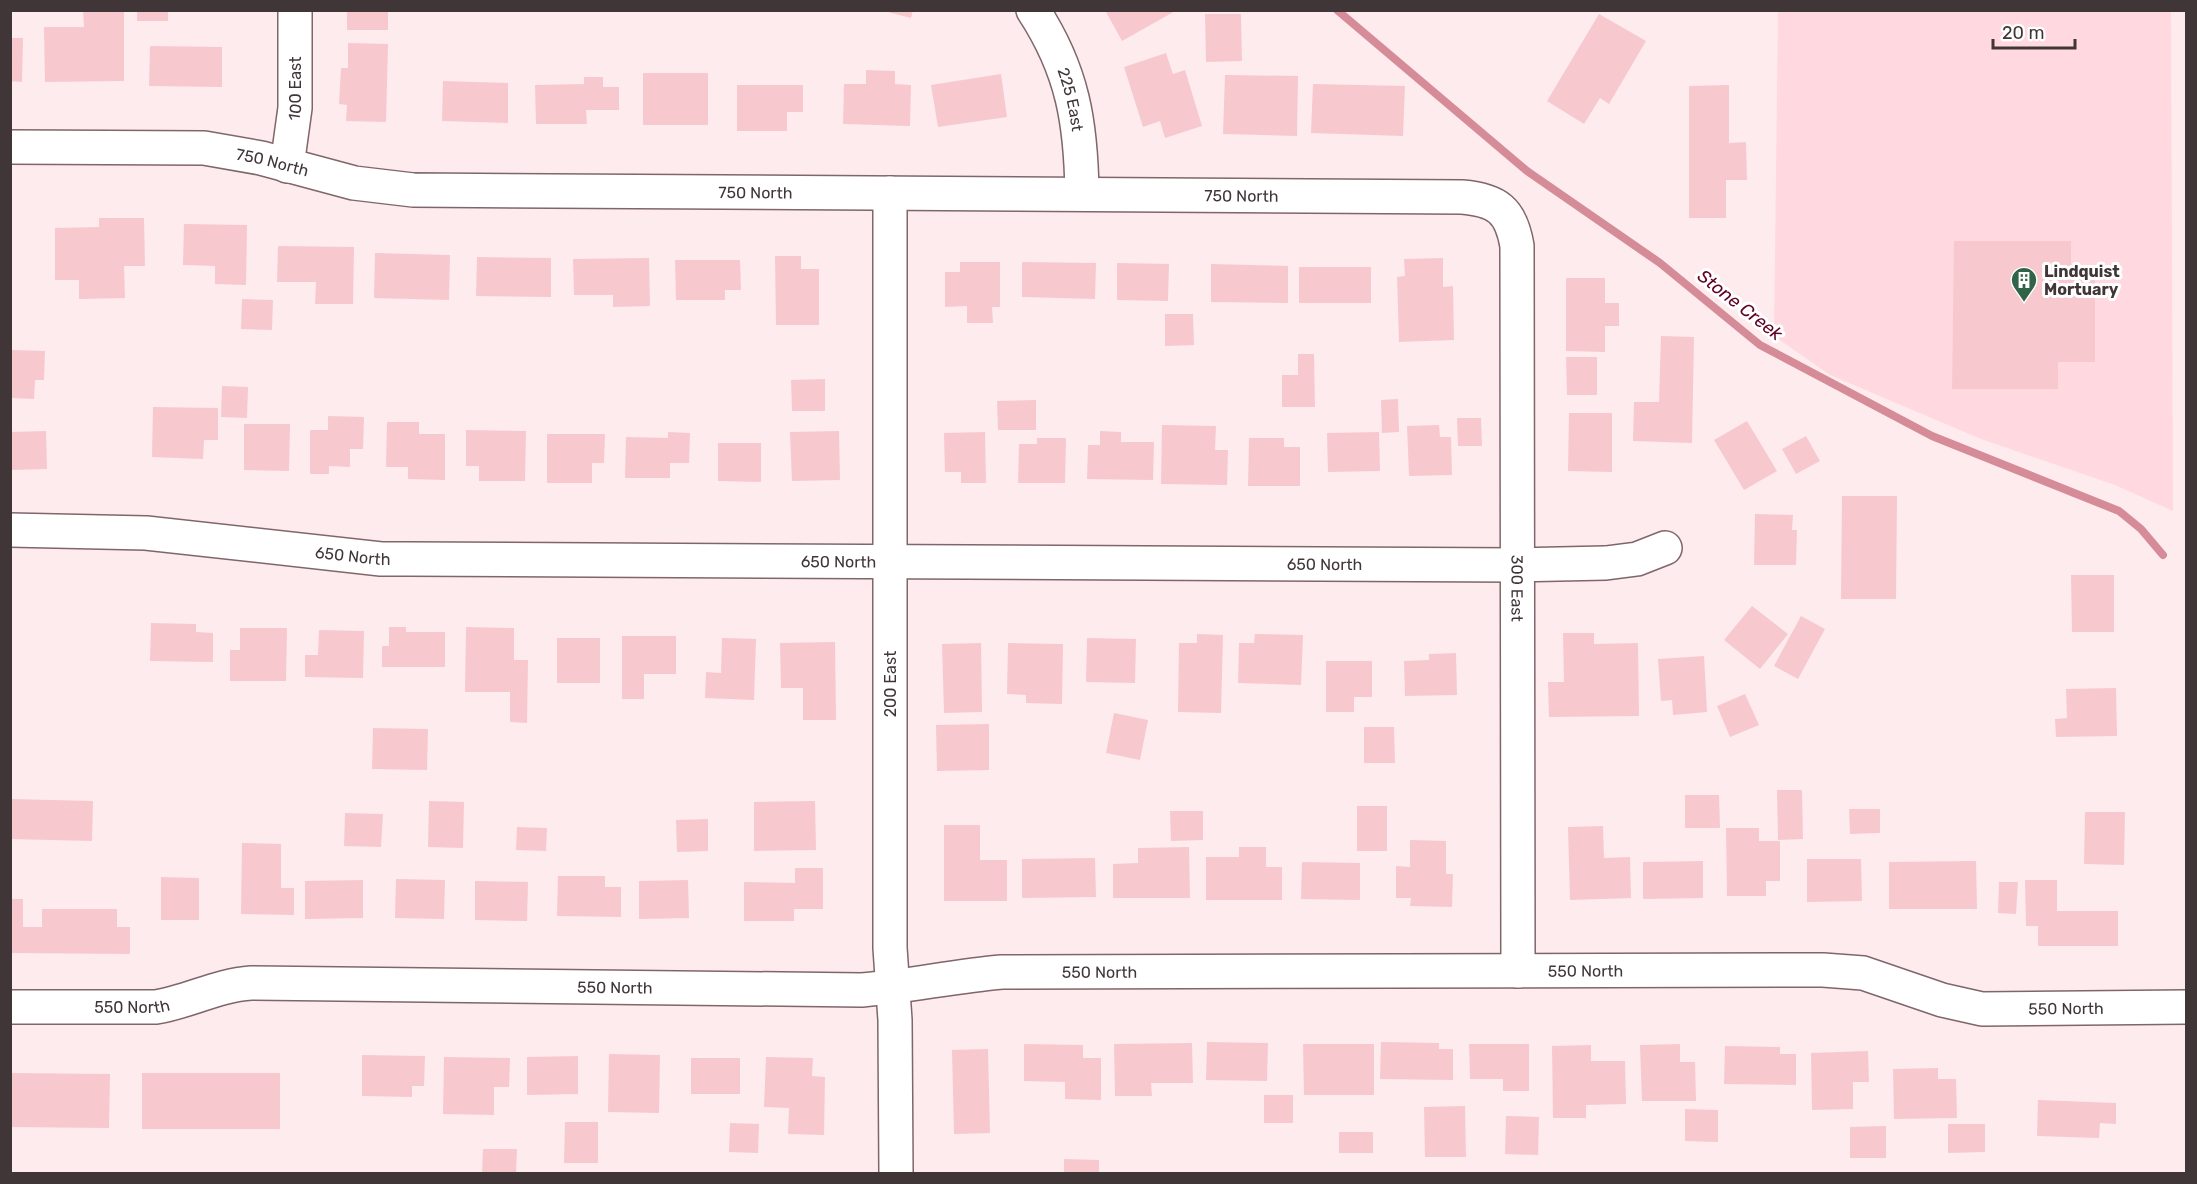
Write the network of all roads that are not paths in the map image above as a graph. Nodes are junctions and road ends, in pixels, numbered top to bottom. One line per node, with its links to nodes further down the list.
1 (295, 10): 4 (street, 100 East)
2 (1033, 10): 6 (street, 225 East)
3 (10, 147): 4 (street, 750 North)
4 (287, 166): 5 (street, 750 North)
5 (890, 193): 6 (street, 750 North); 10 (street, 200 East)
6 (1082, 194): 7 (street, 750 North)
7 (1502, 209): 11 (street, 300 East)
8 (10, 530): 10 (street, 650 North)
9 (1665, 548): 11 (street, 650 North)
10 (890, 562): 11 (street, 650 North); 13 (street, 200 East)
11 (1517, 565): 12 (street, 300 East)
12 (1518, 971): 13 (street, 550 North); 15 (street, 550 North)
13 (893, 987): 14 (street, 550 North); 16 (street, 200 East)
14 (10, 1007)
15 (2187, 1007)
16 (896, 1173)

